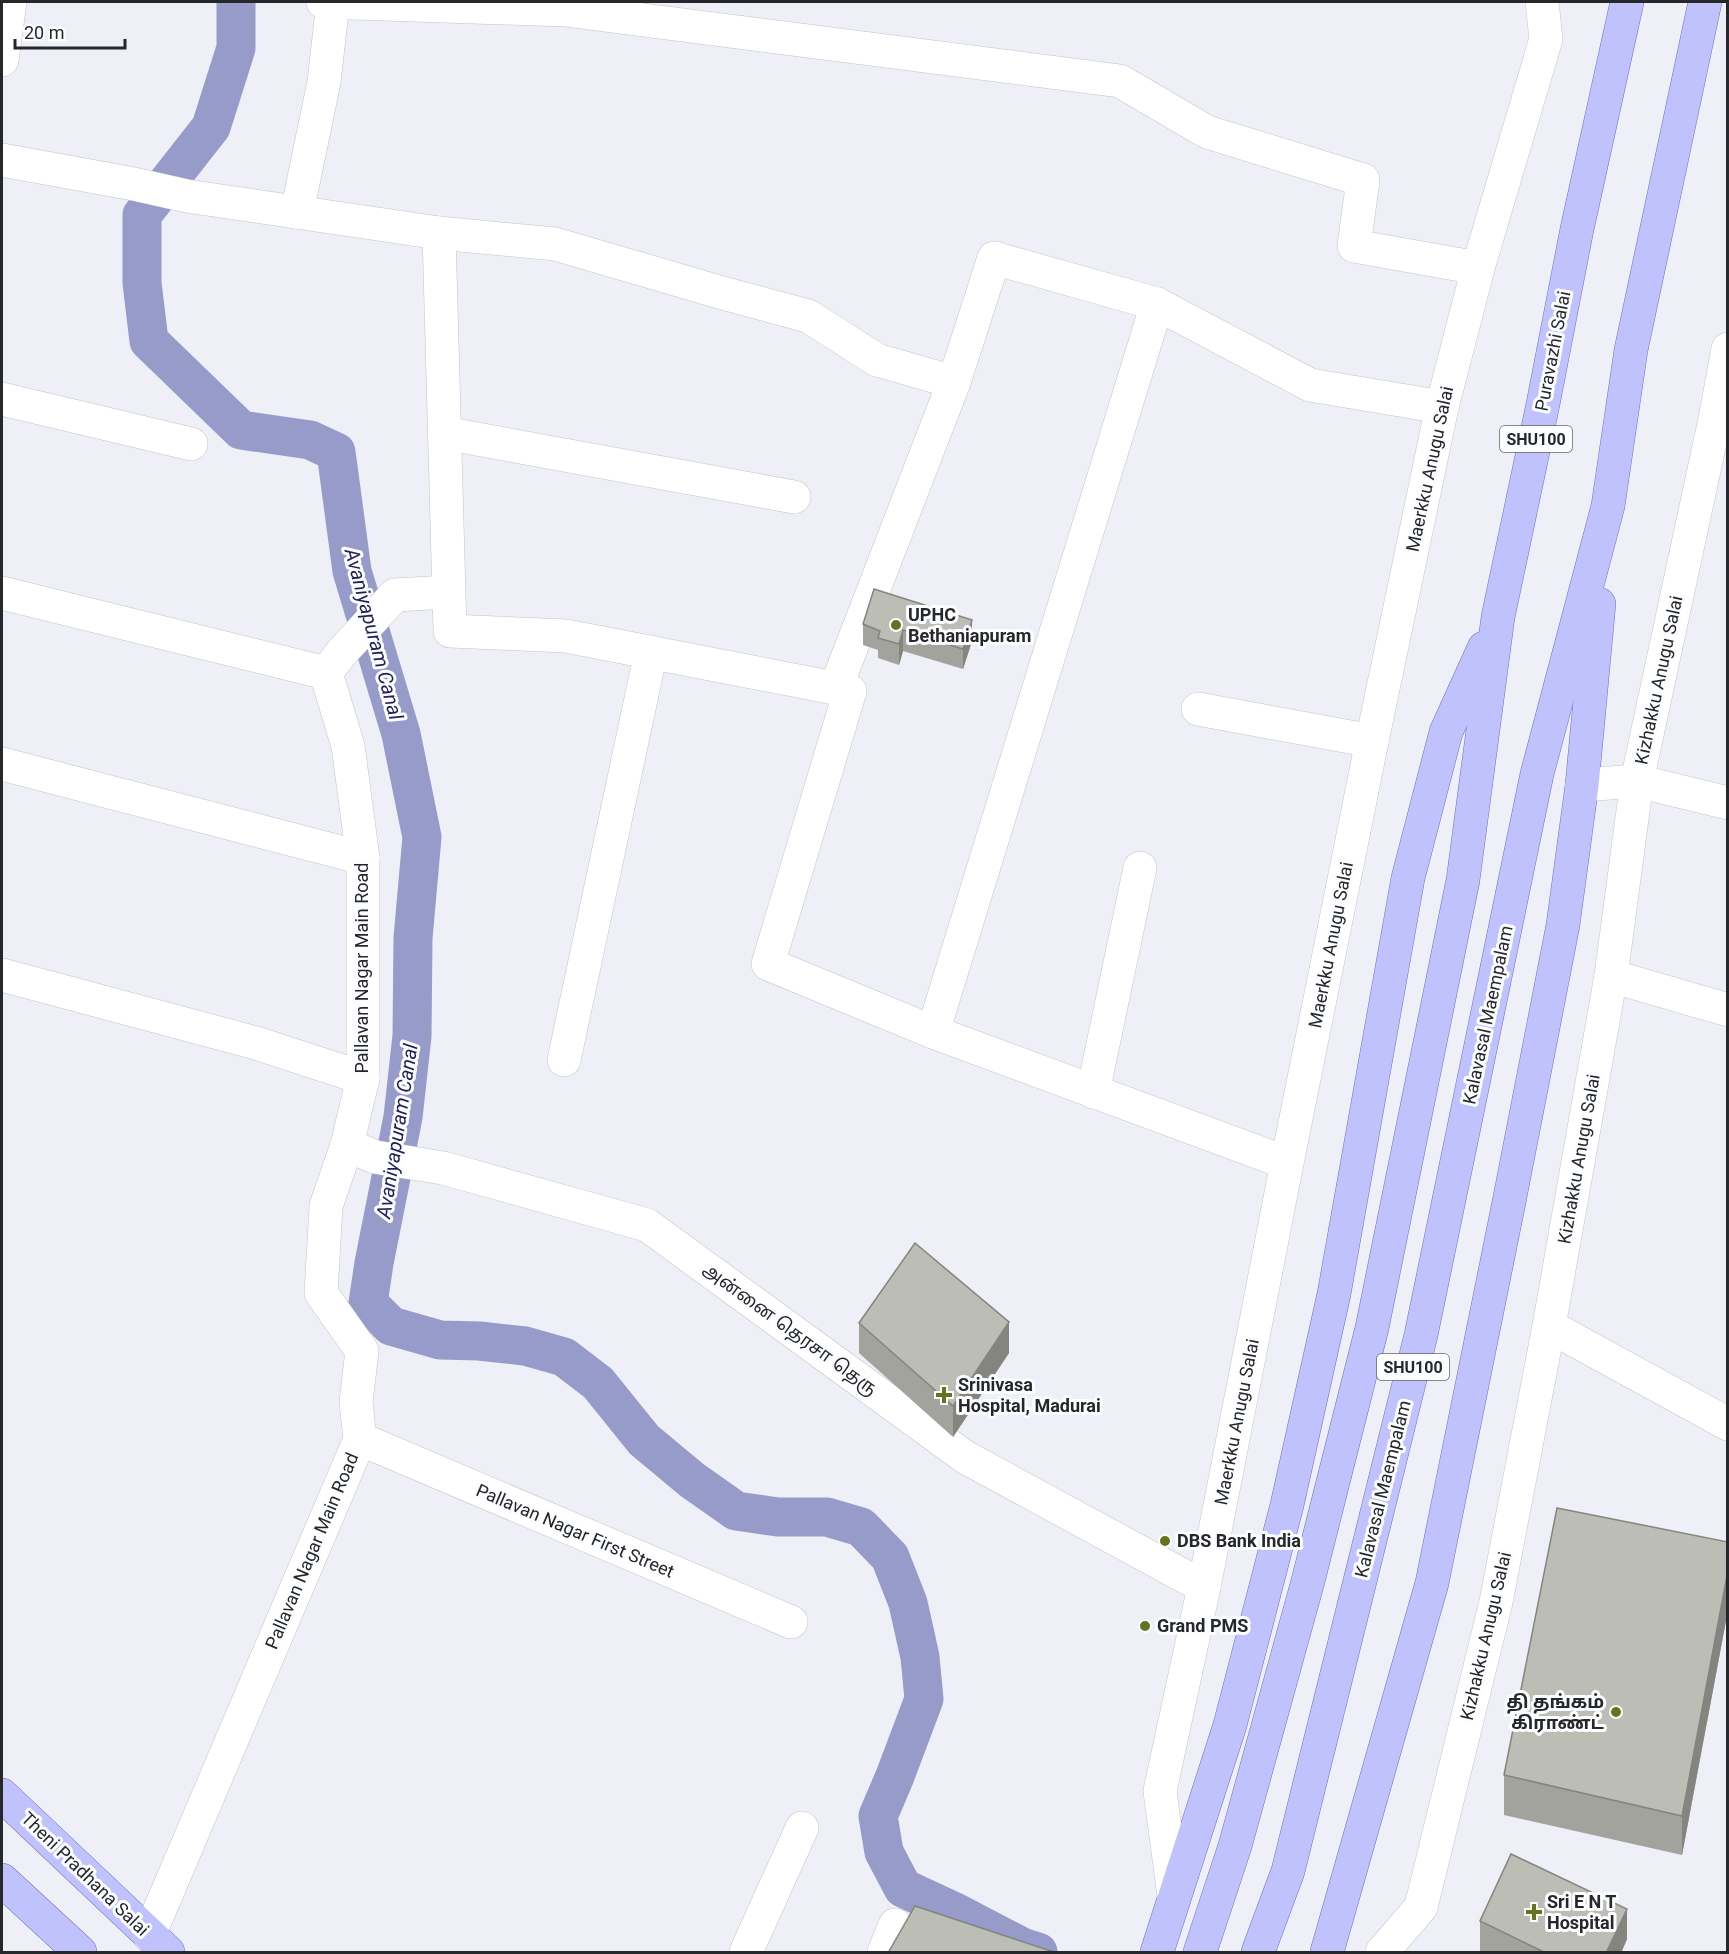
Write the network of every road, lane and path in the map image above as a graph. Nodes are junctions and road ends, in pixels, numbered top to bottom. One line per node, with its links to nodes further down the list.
1 (10, 2): 7 (street)
2 (323, 2): 3 (street)
3 (333, 2): 9 (street); 11 (street)
4 (1542, 2): 11 (street, Maerkku Anugu Salai)
5 (1627, 2): 23 (main road, Puravazhi Salai / SHU100)
6 (1705, 2): 20 (main road, SHU100)
7 (2, 60)
8 (2, 160): 9 (street)
9 (297, 212): 10 (street)
10 (439, 233): 14 (street); 17 (street)
11 (1478, 268): 16 (street, Maerkku Anugu Salai)
12 (1157, 304): 14 (street); 16 (street); 38 (street)
13 (1728, 349): 30 (street, Kizhakku Anugu Salai)
14 (954, 382): 26 (street)
15 (2, 399): 18 (street)
16 (1442, 407): 28 (street, Maerkku Anugu Salai)
17 (444, 434): 19 (street); 21 (street)
18 (191, 444)
19 (794, 497)
20 (1608, 506): 31 (main road); 58 (main road, Kalavasal Maempalam / SHU100)
21 (448, 592): 24 (street); 25 (street)
22 (2, 593): 25 (street)
23 (1498, 617): 52 (main road); 57 (main road, Puravazhi Salai / SHU100)
24 (651, 652): 26 (street); 39 (street)
25 (334, 662): 33 (street, Pallavan Nagar Main Road)
26 (836, 687): 38 (street)
27 (1198, 709): 28 (street)
28 (1372, 741): 43 (street, Maerkku Anugu Salai)
29 (2, 764): 33 (street)
30 (1637, 782): 31 (street); 32 (street); 36 (street, Kizhakku Anugu Salai)
31 (1582, 784): 59 (main road)
32 (1728, 803)
33 (363, 858): 40 (street, Pallavan Nagar Main Road)
34 (1140, 868): 41 (street)
35 (2, 975): 40 (street)
36 (1611, 976): 37 (street); 44 (street, Kizhakku Anugu Salai)
37 (1728, 1010)
38 (933, 1032): 41 (street)
39 (564, 1060)
40 (363, 1078): 42 (street, Pallavan Nagar Main Road)
41 (1093, 1092): 43 (street)
42 (361, 1151): 46 (street, Pallavan Nagar Main Road); 47 (street, அன்னை தெரசா தெரு)
43 (1287, 1163): 47 (street, Maerkku Anugu Salai)
44 (1549, 1326): 45 (street); 60 (street, Kizhakku Anugu Salai)
45 (1728, 1424)
46 (360, 1439): 48 (street, Pallavan Nagar First Street); 53 (street, Pallavan Nagar Main Road)
47 (1204, 1587): 52 (street, Maerkku Anugu Salai)
48 (791, 1622)
49 (2, 1795): 53 (main road, Theni Pradhana Salai)
50 (802, 1828): 55 (street)
51 (2, 1880): 54 (main road)
52 (1174, 1896): 56 (main road)
53 (158, 1944)
54 (80, 1953)
55 (746, 1953)
56 (1156, 1953)
57 (1200, 1953)
58 (1258, 1953)
59 (1327, 1953)
60 (1382, 1953)

